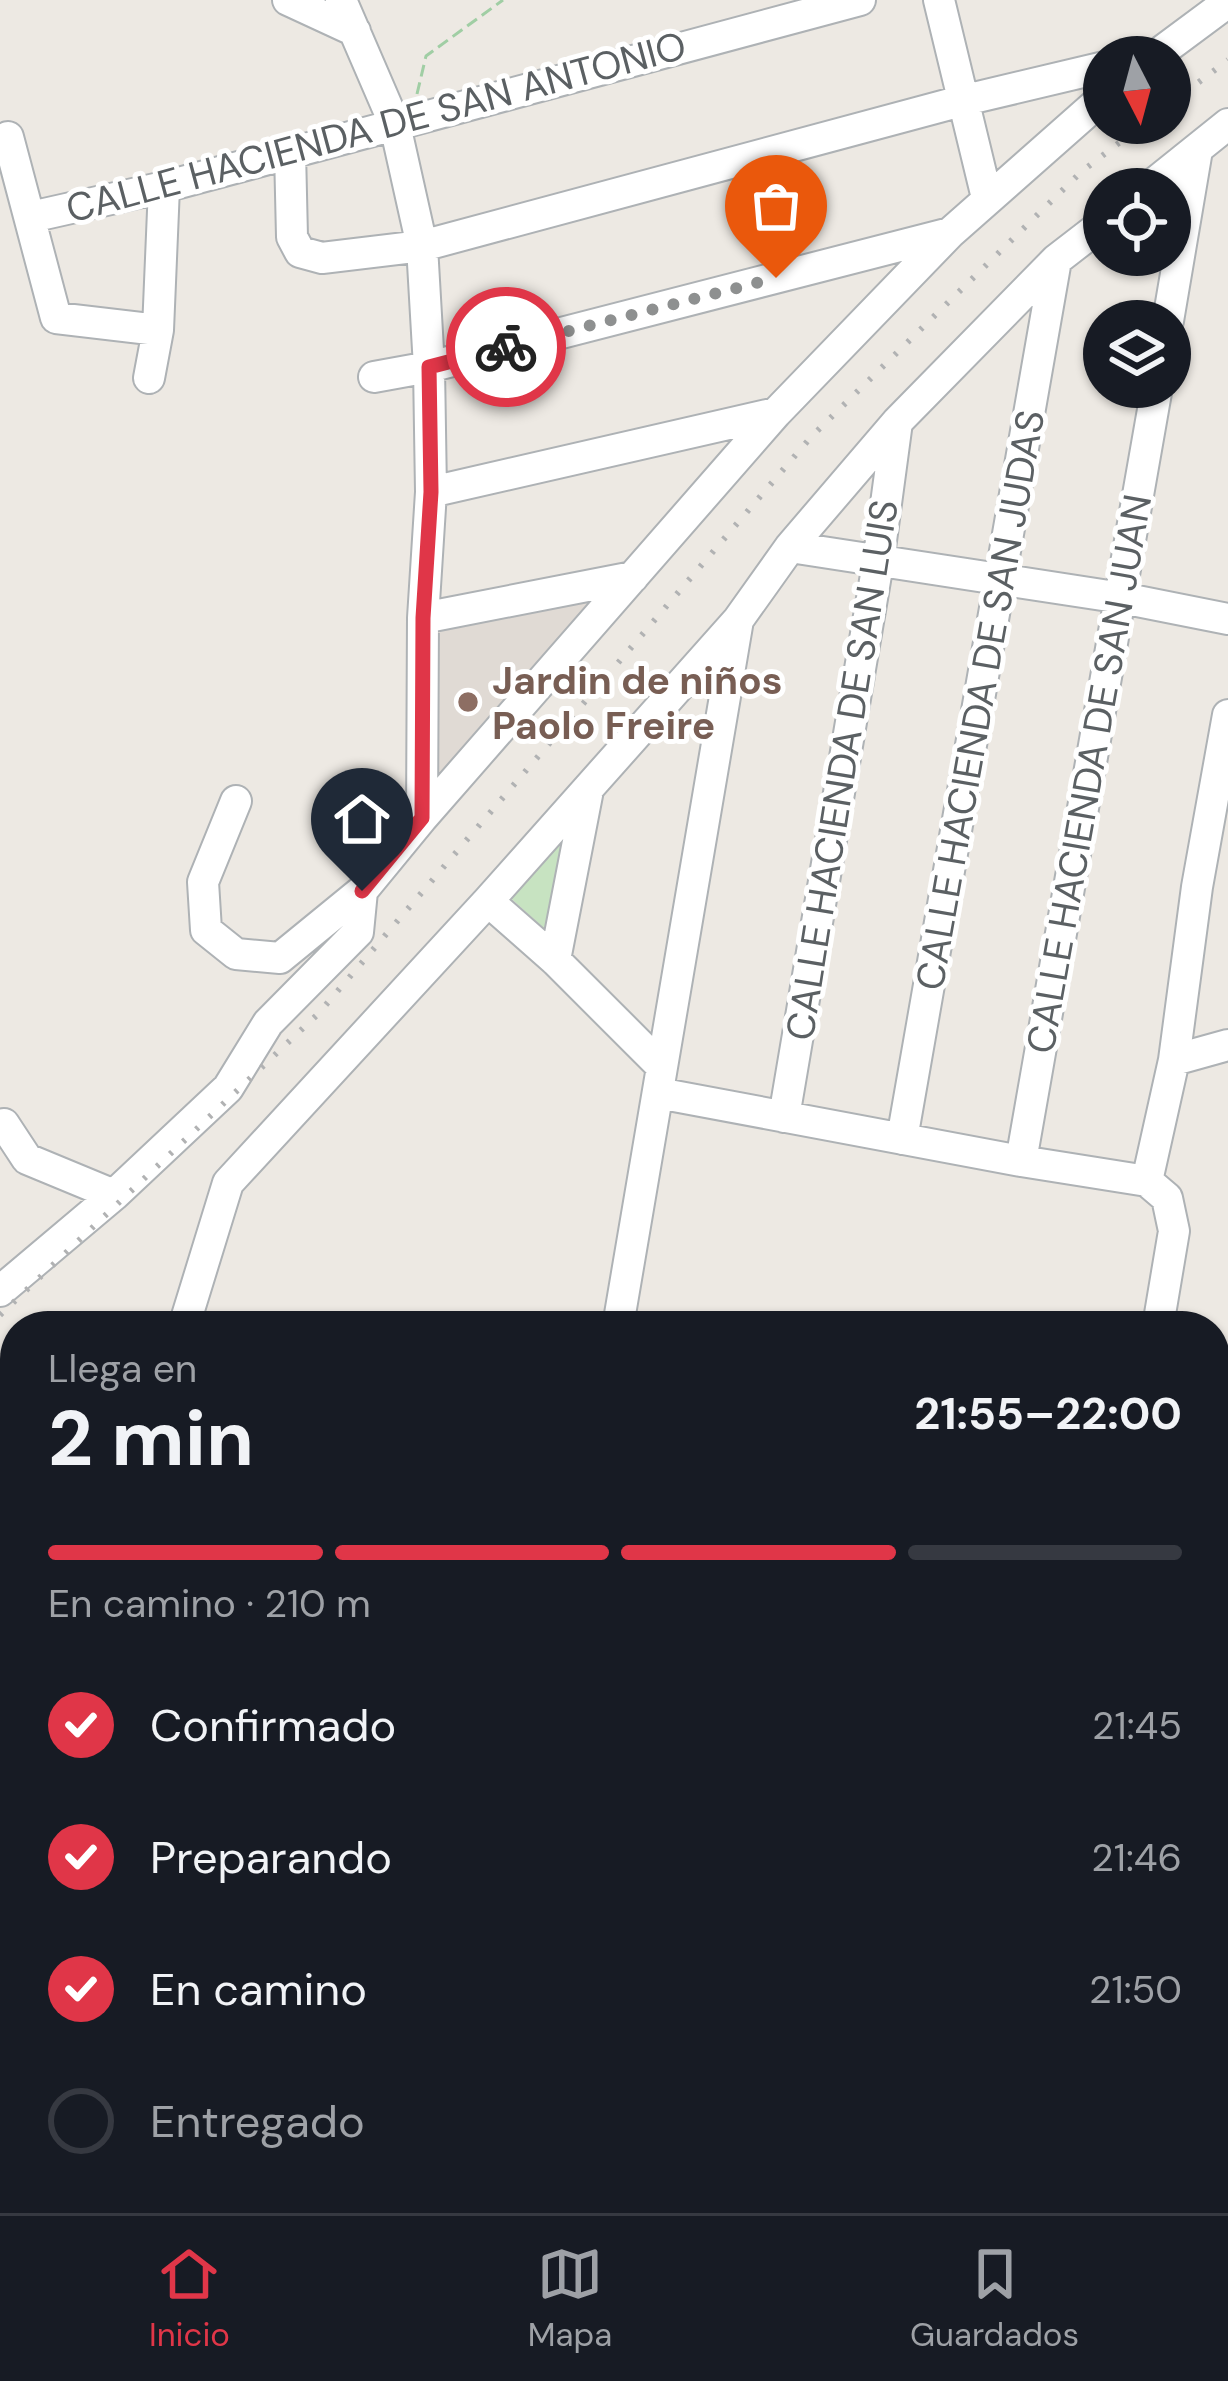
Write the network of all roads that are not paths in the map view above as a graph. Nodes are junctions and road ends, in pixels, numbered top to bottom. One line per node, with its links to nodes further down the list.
1 (288, 0): 6 (street)
2 (341, 0): 6 (street)
3 (860, 0): 11 (street, CALLE HACIENDA DE SAN ANTONIO)
4 (939, 0): 9 (street)
5 (1228, 2): 7 (street)
6 (355, 32): 11 (street)
7 (1180, 36)
8 (1083, 72): 9 (street)
9 (965, 100): 18 (street); 22 (street)
10 (1083, 115): 18 (street)
11 (403, 122): 14 (street, CALLE HACIENDA DE SAN ANTONIO); 22 (street)
12 (1228, 124): 15 (street)
13 (8, 137): 19 (street)
14 (290, 151): 17 (street, CALLE HACIENDA DE SAN ANTONIO); 22 (street)
15 (1196, 151): 16 (street); 24 (street)
16 (1175, 168)
17 (164, 187): 19 (street, CALLE HACIENDA DE SAN ANTONIO); 25 (street)
18 (987, 198): 20 (street)
19 (31, 217): 25 (street)
20 (950, 233): 26 (street); 30 (street)
21 (1083, 239): 23 (street)
22 (422, 246): 26 (street)
23 (1056, 260): 31 (street); 36 (street, CALLE HACIENDA DE SAN JUDAS)
24 (1171, 300)
25 (158, 329): 28 (street)
26 (429, 367): 27 (street); 32 (street)
27 (374, 377)
28 (149, 378)
29 (1154, 408): 37 (street, CALLE HACIENDA DE SAN JUAN)
30 (776, 413): 32 (street); 35 (street)
31 (897, 422): 33 (street); 34 (street, CALLE HACIENDA DE SAN LUIS)
32 (431, 492): 38 (street)
33 (790, 547): 34 (street); 40 (street)
34 (878, 562): 36 (street); 53 (street, CALLE HACIENDA DE SAN LUIS)
35 (633, 578): 38 (street); 44 (street)
36 (1001, 581): 37 (street); 55 (street, CALLE HACIENDA DE SAN JUDAS)
37 (1122, 598): 39 (street); 56 (street, CALLE HACIENDA DE SAN JUAN)
38 (423, 618): 44 (street)
39 (1228, 619)
40 (738, 620): 42 (street); 52 (street)
41 (1228, 715): 46 (street)
42 (588, 790): 48 (street); 49 (street)
43 (236, 801): 47 (street)
44 (422, 818): 47 (street)
45 (1228, 880): 46 (street)
46 (1197, 887): 51 (street)
47 (362, 891): 58 (street)
48 (488, 901): 49 (street); 60 (street)
49 (555, 960): 52 (street)
50 (1228, 1046): 51 (street)
51 (1174, 1060): 57 (street)
52 (660, 1080): 53 (street); 61 (street)
53 (784, 1117): 55 (street)
54 (4, 1124): 58 (street)
55 (902, 1139): 56 (street)
56 (1021, 1161): 57 (street)
57 (1147, 1181): 62 (street)
58 (114, 1196): 59 (street)
59 (0, 1291)
60 (189, 1311)
61 (621, 1311)
62 (1161, 1311)

